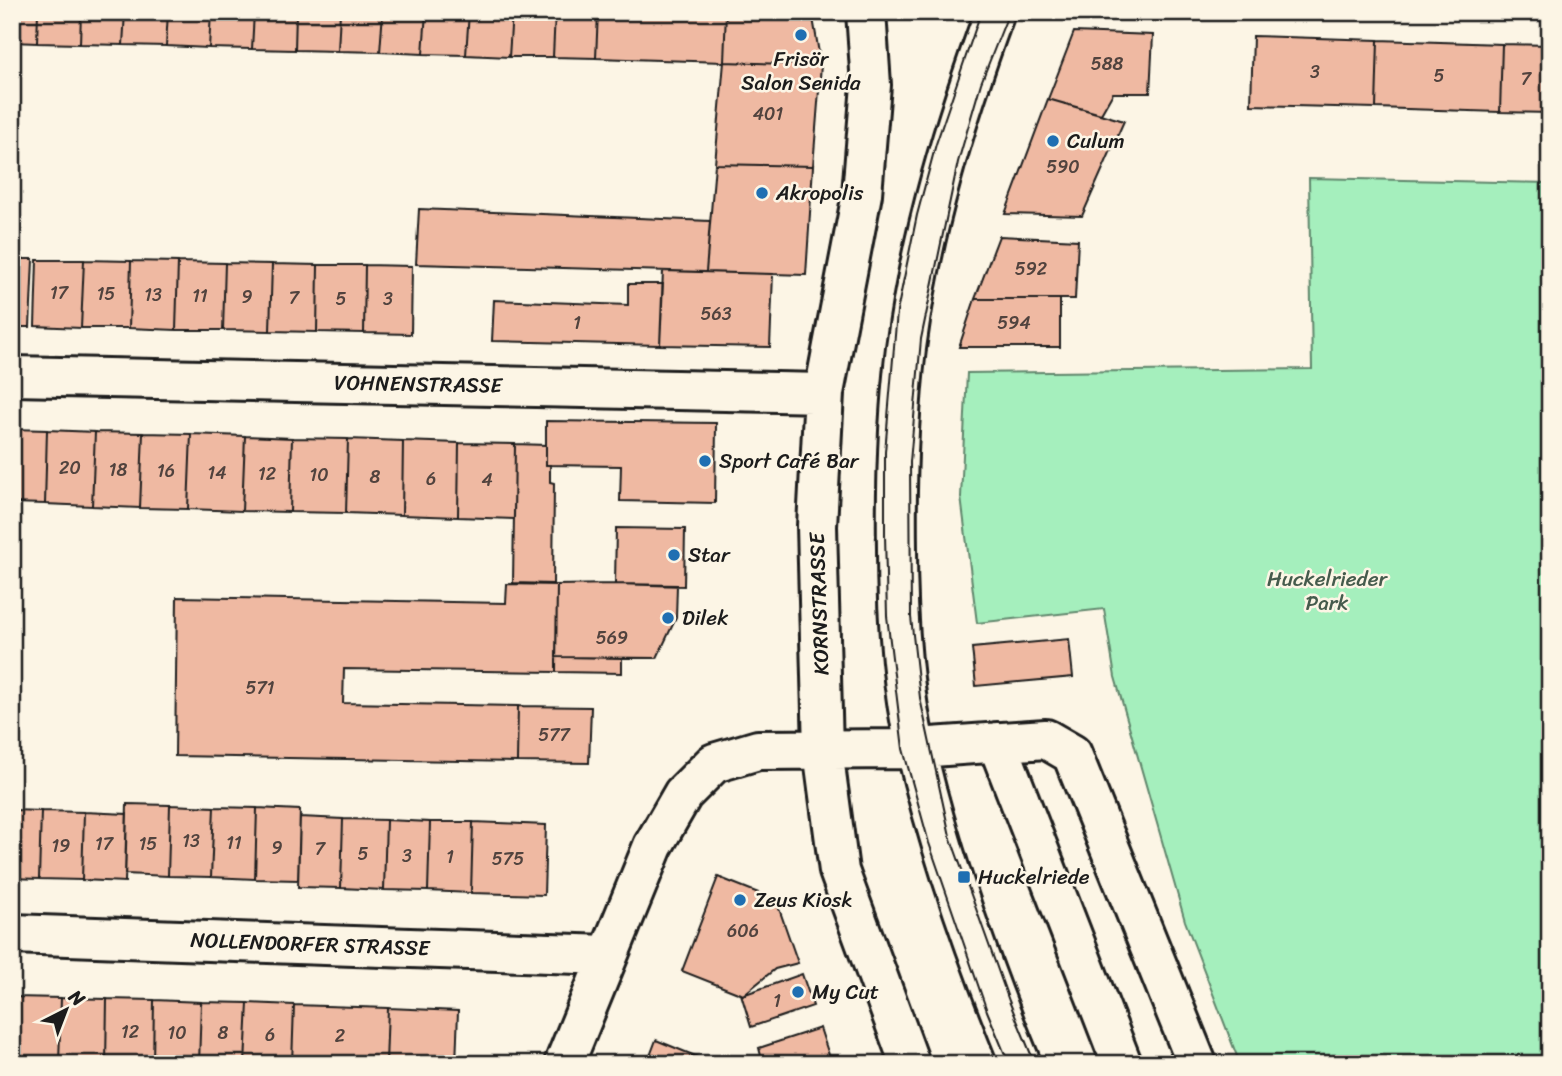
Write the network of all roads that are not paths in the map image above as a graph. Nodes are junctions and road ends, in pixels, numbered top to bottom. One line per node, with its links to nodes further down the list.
1 (866, 12): 4 (street, KORNSTRASSE)
2 (995, 12): 6 (street)
3 (12, 376): 4 (street, VOHNENSTRASSE)
4 (824, 393): 7 (street, KORNSTRASSE)
5 (997, 742): 6 (street); 13 (street); 14 (street)
6 (916, 748): 7 (street); 12 (street)
7 (823, 750): 9 (street); 11 (street)
8 (12, 934): 9 (street, NOLLENDORFER STRASSE)
9 (607, 955): 10 (street)
10 (564, 1064)
11 (909, 1064)
12 (1021, 1064)
13 (1122, 1064)
14 (1197, 1064)

